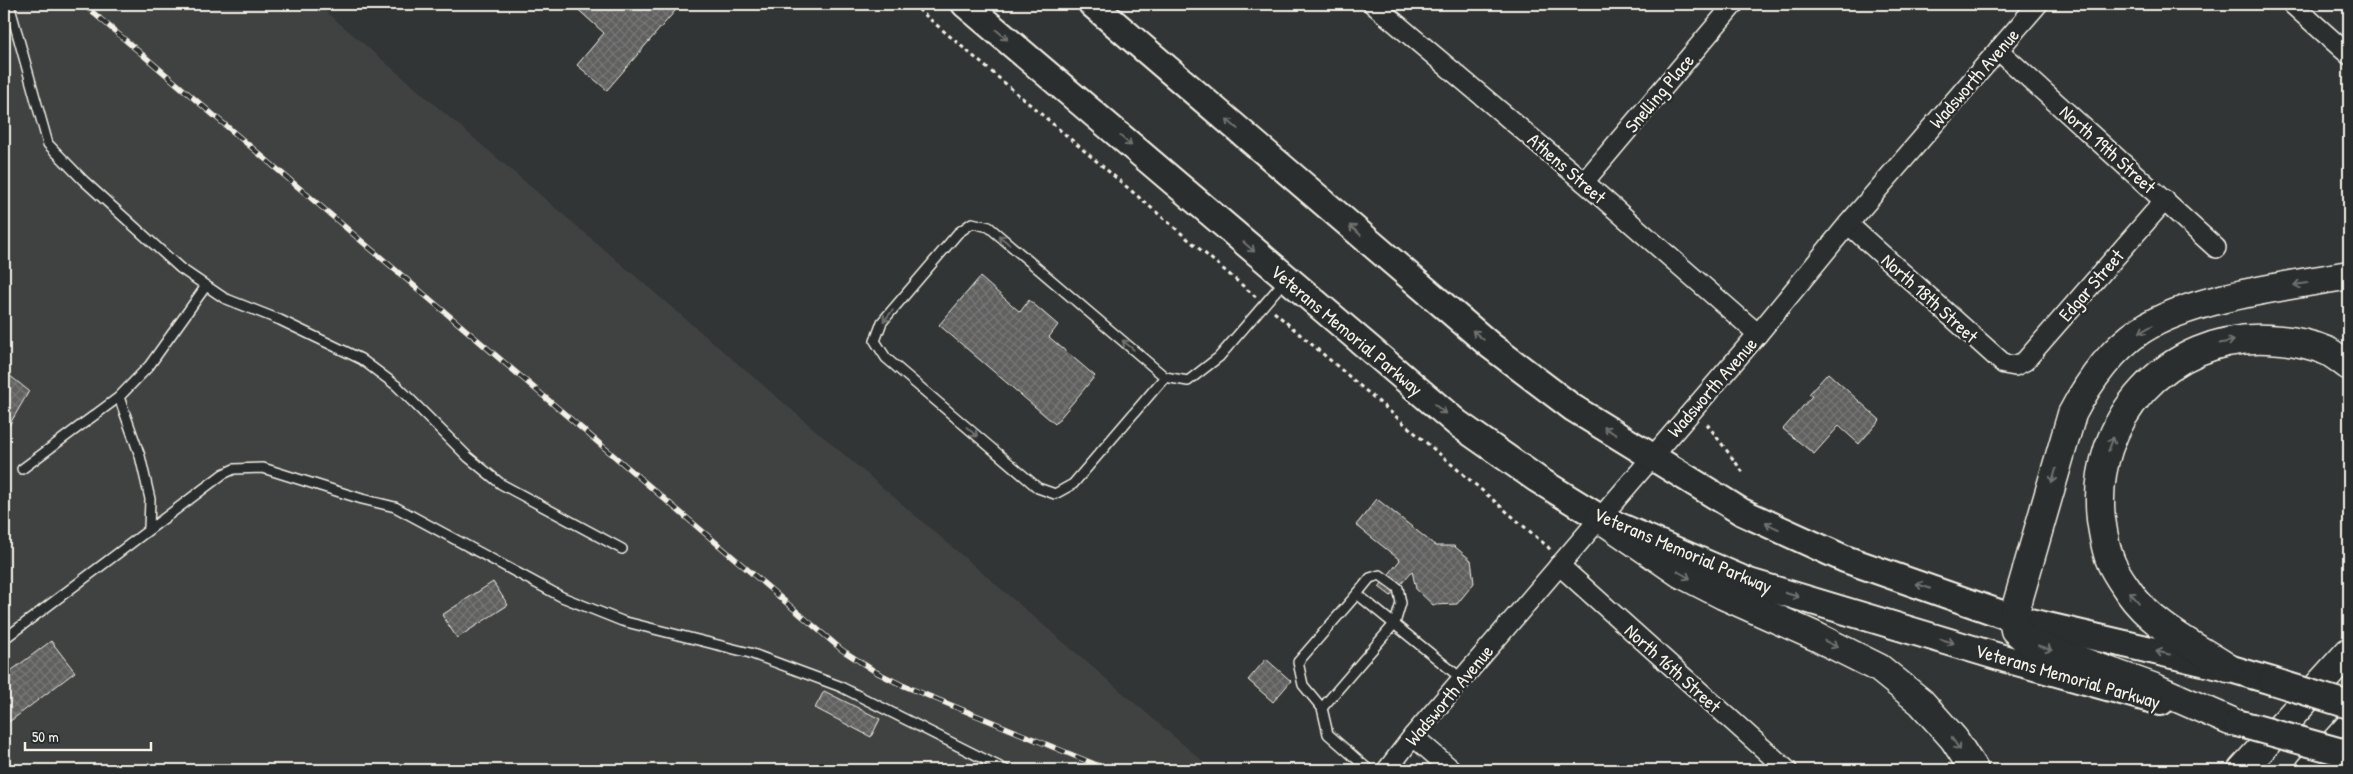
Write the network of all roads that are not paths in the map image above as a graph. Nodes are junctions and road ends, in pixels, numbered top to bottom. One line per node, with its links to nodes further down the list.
1 (8, 4): 16 (lane)
2 (966, 4): 15 (street, Veterans Memorial Parkway, one-way to 15)
3 (1092, 4): 22 (street, one-way to 3)
4 (1373, 4): 10 (street, Athens Street)
5 (1734, 4): 10 (street, Snelling Place)
6 (2038, 4): 8 (street, Wadsworth Avenue)
7 (2292, 4): 9 (street)
8 (1998, 50): 11 (street, North 19th Street); 12 (street, Wadsworth Avenue)
9 (2349, 55)
10 (1584, 182): 17 (street, Athens Street)
11 (2165, 200): 13 (street, North 19th Street); 18 (street, Edgar Street)
12 (1848, 224): 17 (street, Wadsworth Avenue); 18 (street, North 18th Street)
13 (2216, 248)
14 (2349, 275): 29 (highway, one-way to 29)
15 (1286, 278): 20 (lane); 24 (street, Veterans Memorial Parkway, one-way to 24)
16 (206, 286): 21 (lane); 26 (lane)
17 (1758, 334): 22 (street, Wadsworth Avenue)
18 (2015, 366)
19 (2349, 366): 33 (highway, one-way to 19)
20 (1165, 377): 20 (lane, one-way to 20)
21 (119, 397): 23 (lane); 25 (lane)
22 (1651, 457): 24 (street, Wadsworth Avenue); 29 (street, one-way to 22)
23 (22, 469)
24 (1600, 518): 27 (street, Wadsworth Avenue); 37 (street, Veterans Memorial Parkway, one-way to 37); 46 (highway, one-way to 46)
25 (149, 530): 31 (lane); 41 (lane)
26 (622, 549)
27 (1559, 565): 34 (street, Wadsworth Avenue); 45 (street, North 16th Street)
28 (1357, 594): 30 (lane); 30 (lane); 36 (lane)
29 (2013, 618): 33 (street, one-way to 29); 37 (highway, one-way to 37)
30 (1395, 623): 34 (lane); 36 (lane)
31 (4, 639)
32 (2349, 652): 47 (highway)
33 (2228, 668): 35 (street, bridge)
34 (1462, 680): 39 (street, Wadsworth Avenue)
35 (2349, 705)
36 (1322, 708): 42 (lane)
37 (2234, 722): 40 (street, Veterans Memorial Parkway, bridge)
38 (2349, 727): 48 (highway)
39 (1413, 736): 43 (street, Wadsworth Avenue); 44 (street)
40 (2349, 754)
41 (1006, 770)
42 (1369, 770)
43 (1387, 770)
44 (1452, 770)
45 (1787, 770)
46 (1974, 770)
47 (2242, 770)
48 (2310, 770)

